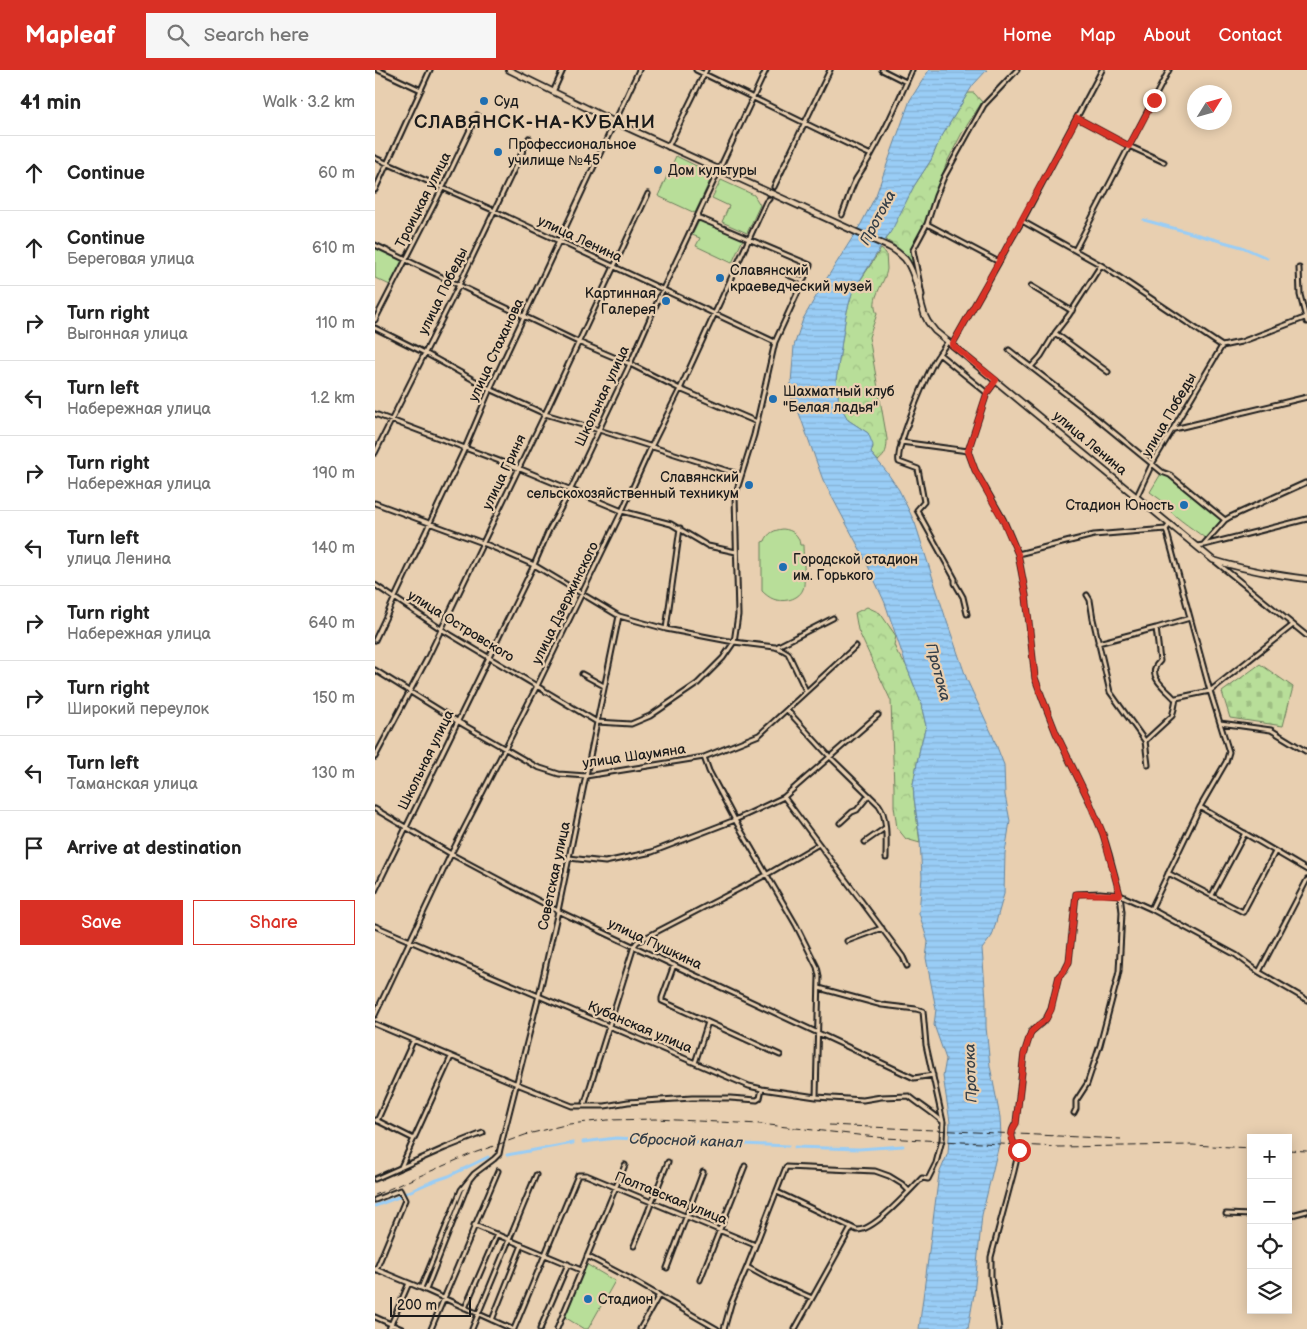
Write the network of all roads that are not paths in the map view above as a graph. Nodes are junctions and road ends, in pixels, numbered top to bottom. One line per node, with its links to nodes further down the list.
1 (378, 70): 16 (street)
2 (430, 70): 16 (street)
3 (509, 70): 17 (main road, улица Ленина)
4 (563, 70): 17 (street)
5 (639, 70): 21 (street, улица Стаханова)
6 (696, 70): 14 (street)
7 (766, 70): 18 (street, Школьная улица)
8 (830, 70): 22 (street)
9 (882, 70): 15 (street)
10 (912, 70): 15 (street)
11 (1017, 70): 40 (street)
12 (1102, 70): 20 (street)
13 (1169, 70): 24 (street)
14 (705, 72): 18 (street); 25 (street)
15 (907, 82): 26 (street)
16 (421, 90): 29 (street)
17 (553, 92): 21 (main road, улица Ленина)
18 (753, 97): 22 (street); 30 (street, Школьная улица)
19 (477, 116): 31 (street, Троицкая улица)
20 (1077, 118): 24 (street); 39 (street)
21 (615, 122): 25 (main road, улица Ленина); 42 (street, улица Стаханова)
22 (804, 124): 26 (street); 32 (street)
23 (529, 138): 36 (street, улица Победы)
24 (1129, 146): 28 (street); 44 (street)
25 (669, 147): 30 (main road, улица Ленина)
26 (871, 154): 37 (street)
27 (375, 158): 29 (street, улица Ленина)
28 (1164, 162)
29 (388, 163): 31 (street, улица Ленина); 33 (street)
30 (719, 170): 38 (street, Школьная улица); 55 (main road, улица Ленина)
31 (442, 187): 36 (street, улица Ленина); 45 (street, Троицкая улица)
32 (774, 187)
33 (375, 190)
34 (648, 194): 48 (street, улица Гриня)
35 (769, 199): 41 (street, улица Дзержинского)
36 (495, 211): 42 (street, улица Ленина); 52 (street, улица Победы)
37 (842, 215)
38 (697, 217): 41 (street); 54 (street, Школьная улица)
39 (1022, 221): 44 (street); 46 (street)
40 (927, 224): 46 (street); 55 (street)
41 (748, 239): 51 (street); 57 (street, улица Дзержинского)
42 (559, 241): 48 (street, улица Ленина); 58 (street, улица Стаханова)
43 (375, 245): 45 (street)
44 (1075, 250): 47 (street)
45 (405, 260): 52 (street); 60 (street, Троицкая улица)
46 (999, 262): 66 (street)
47 (1101, 265): 56 (street); 67 (street)
48 (614, 267): 54 (street, улица Ленина); 64 (street, улица Гриня)
49 (1299, 268): 59 (street)
50 (788, 275): 51 (street)
51 (803, 282): 65 (street)
52 (459, 285): 58 (street); 69 (street, улица Победы)
53 (1031, 286): 56 (street)
54 (663, 289): 57 (street, улица Ленина); 71 (street, Школьная улица)
55 (920, 301): 63 (main road, улица Ленина)
56 (1071, 311): 62 (street)
57 (714, 315): 65 (street, улица Ленина); 76 (street, улица Дзержинского)
58 (524, 317): 64 (street); 75 (street, улица Стаханова)
59 (1307, 319): 67 (street)
60 (375, 320)
61 (375, 328): 69 (street)
62 (1055, 333): 72 (street); 73 (street)
63 (948, 341): 66 (main road, улица Ленина); 70 (street)
64 (578, 342): 71 (street); 80 (street, улица Гриня)
65 (775, 342): 82 (street)
66 (952, 345): 74 (main road, улица Ленина)
67 (1222, 346): 83 (street, улица Победы)
68 (1009, 350): 72 (street, улица Ленина)
69 (425, 353): 75 (street); 81 (street, улица Победы)
70 (939, 354): 77 (street); 85 (street)
71 (630, 364): 76 (street); 84 (street, Школьная улица)
72 (1031, 367): 90 (street, улица Ленина)
73 (1109, 372)
74 (996, 380): 77 (street); 95 (main road, улица Ленина)
75 (490, 389): 80 (street); 87 (street, улица Стаханова)
76 (680, 389): 82 (street); 86 (street, улица Дзержинского)
77 (987, 393): 88 (street)
78 (1307, 397): 83 (street)
79 (375, 414): 81 (street)
80 (545, 414): 84 (street); 91 (street, улица Гриня)
81 (391, 420): 87 (street); 89 (street, улица Победы)
82 (757, 422): 92 (street)
83 (1173, 429): 90 (street, улица Победы)
84 (599, 430): 86 (street); 94 (street, Школьная улица)
85 (901, 442): 88 (street); 116 (street)
86 (651, 447): 92 (street); 97 (street, улица Дзержинского)
87 (465, 448): 91 (street); 100 (street, улица Стаханова)
88 (968, 451): 108 (street)
89 (375, 453)
90 (1152, 464): 95 (street, улица Победы); 99 (street, улица Ленина)
91 (518, 468): 94 (street); 104 (street, улица Гриня)
92 (741, 475): 107 (street)
93 (1305, 483): 99 (street)
94 (570, 491): 97 (street); 109 (street, Школьная улица)
95 (1137, 496): 101 (main road, улица Ленина)
96 (375, 503): 100 (street)
97 (622, 511): 102 (street); 113 (street, улица Дзержинского)
98 (1307, 519): 105 (street)
99 (1225, 520): 105 (street)
100 (430, 523): 104 (street); 115 (street, улица Стаханова)
101 (1171, 524): 103 (street); 106 (main road, улица Ленина)
102 (680, 528): 107 (street); 123 (street)
103 (1166, 529): 108 (street); 119 (street)
104 (483, 542): 109 (street); 122 (street, улица Гриня)
105 (1203, 545): 106 (street)
106 (1197, 546): 110 (main road, улица Ленина)
107 (736, 552): 126 (street)
108 (1018, 554): 172 (street)
109 (534, 565): 113 (street); 130 (street, Школьная улица)
110 (1225, 566): 111 (main road); 120 (street)
111 (1307, 578)
112 (375, 585): 115 (street, улица Островского)
113 (582, 594): 117 (street); 133 (street, улица Дзержинского)
114 (1087, 595): 127 (street)
115 (395, 598): 122 (street, улица Островского); 125 (street, улица Стаханова)
116 (967, 614)
117 (619, 616): 123 (street); 134 (street, Советская улица)
118 (833, 618): 129 (street)
119 (1190, 618): 121 (street); 137 (street)
120 (1293, 625): 124 (street); 137 (street)
121 (1156, 628): 127 (street); 138 (street)
122 (441, 629): 130 (street, улица Островского); 136 (street, улица Гриня)
123 (666, 629): 126 (street)
124 (1307, 636)
125 (375, 640)
126 (734, 642): 129 (street); 142 (street, улица Островского)
127 (1098, 643): 144 (street)
128 (856, 646): 135 (street, улица Шаумяна)
129 (775, 647): 135 (street)
130 (489, 658): 133 (street, улица Островского); 141 (street, Школьная улица)
131 (375, 670): 136 (street, улица Шаумяна)
132 (582, 674): 134 (street)
133 (537, 686): 142 (street, улица Островского); 145 (street, улица Дзержинского)
134 (604, 686): 142 (street, Советская улица)
135 (805, 691): 139 (street, улица Шаумяна)
136 (409, 692): 141 (street, улица Шаумяна); 147 (street, улица Гриня)
137 (1210, 692): 138 (street); 143 (street)
138 (1175, 698): 144 (street)
139 (787, 710): 148 (street, улица Шаумяна); 149 (street)
140 (878, 715): 149 (street)
141 (457, 721): 145 (street, улица Шаумяна); 158 (street, Школьная улица)
142 (597, 722): 151 (street, Советская улица)
143 (1220, 724): 146 (street); 154 (street)
144 (1145, 741): 150 (street)
145 (504, 748): 151 (street, улица Шаумяна); 164 (street, улица Дзержинского)
146 (1307, 752)
147 (375, 757)
148 (704, 757): 151 (street, улица Шаумяна); 156 (street)
149 (830, 757): 152 (street); 153 (street)
150 (1147, 765)
151 (586, 776): 165 (street, Советская улица)
152 (869, 795): 157 (street); 159 (street)
153 (784, 797): 156 (street); 162 (street)
154 (1200, 807): 160 (street); 168 (street)
155 (375, 809): 158 (street, улица Пушкина)
156 (735, 820): 165 (street); 169 (street)
157 (840, 823)
158 (406, 828): 164 (street, улица Пушкина); 171 (street, Школьная улица)
159 (885, 828): 161 (street); 166 (street)
160 (1245, 834): 163 (street); 173 (street)
161 (865, 842)
162 (819, 844): 169 (street); 177 (street)
163 (1275, 852): 167 (street); 173 (street)
164 (451, 854): 175 (street, улица Пушкина); 179 (street, улица Дзержинского)
165 (569, 858): 175 (street, Советская улица)
166 (886, 858)
167 (1307, 870)
168 (1168, 873): 173 (street); 174 (street)
169 (766, 875): 180 (street); 184 (street)
170 (1307, 880): 183 (street)
171 (375, 891)
172 (1120, 895): 174 (street); 201 (street); 263 (street)
173 (1212, 895)
174 (1151, 909): 183 (street)
175 (558, 911): 180 (street, улица Пушкина); 185 (street, Советская улица)
176 (375, 926): 179 (street, Кубанская улица)
177 (882, 928): 178 (street); 182 (street)
178 (847, 941)
179 (410, 942): 185 (street, Кубанская улица); 187 (street, улица Дзержинского)
180 (634, 946): 181 (street, улица Пушкина); 190 (street)
181 (673, 965): 188 (street); 191 (street, улица Пушкина)
182 (907, 966)
183 (1259, 972): 186 (street)
184 (819, 988): 191 (street); 196 (street)
185 (539, 995): 190 (street, Кубанская улица); 197 (street, Советская улица)
186 (1307, 999)
187 (375, 1015)
188 (708, 1022): 193 (street); 195 (street)
189 (375, 1024): 192 (street)
190 (609, 1027): 195 (street, Кубанская улица); 200 (street)
191 (818, 1034): 196 (street, улица Пушкина); 199 (street)
192 (413, 1041): 194 (street); 202 (street)
193 (780, 1054)
194 (451, 1057): 197 (street); 205 (street)
195 (695, 1063): 198 (street, Кубанская улица)
196 (933, 1075): 203 (street)
197 (517, 1084): 200 (street); 215 (street, Советская улица)
198 (762, 1089): 199 (street, Кубанская улица); 200 (street)
199 (816, 1097): 203 (street, Кубанская улица)
200 (584, 1106)
201 (1074, 1113)
202 (376, 1120): 205 (street)
203 (943, 1122): 216 (street)
204 (483, 1133): 209 (street)
205 (414, 1138): 209 (street)
206 (668, 1162): 219 (street)
207 (625, 1165): 214 (street)
208 (745, 1166): 227 (street)
209 (401, 1167): 213 (street)
210 (498, 1171): 225 (street)
211 (703, 1172): 224 (street)
212 (536, 1175): 229 (street)
213 (375, 1179)
214 (615, 1188): 219 (street, Полтавская улица); 233 (street, Полтавская улица); 234 (street)
215 (464, 1191): 242 (street); 243 (street)
216 (909, 1191): 217 (street); 226 (street)
217 (777, 1192): 226 (street); 231 (street)
218 (375, 1200): 238 (street)
219 (651, 1202): 224 (street, Полтавская улица); 232 (street)
220 (1307, 1211): 223 (street)
221 (1226, 1214): 222 (street)
222 (1247, 1214)
223 (1292, 1215)
224 (687, 1216): 227 (street, Полтавская улица); 236 (street)
225 (474, 1225): 228 (street); 245 (street)
226 (851, 1228): 246 (street)
227 (721, 1230): 231 (street, Полтавская улица); 240 (street)
228 (497, 1234): 229 (street); 247 (street)
229 (509, 1240): 230 (street); 248 (street)
230 (523, 1245): 233 (street); 250 (street)
231 (755, 1245): 237 (street)
232 (634, 1246)
233 (545, 1255): 235 (street); 256 (street)
234 (587, 1256): 239 (street); 244 (street)
235 (568, 1264): 239 (street); 257 (street)
236 (667, 1268)
237 (747, 1268): 246 (street); 261 (street)
238 (375, 1269): 241 (street)
239 (581, 1270): 258 (street)
240 (700, 1280)
241 (409, 1283): 242 (street); 251 (street)
242 (421, 1288): 243 (street)
243 (426, 1290): 245 (street)
244 (659, 1295): 259 (street); 260 (street)
245 (443, 1298): 247 (street); 254 (street)
246 (812, 1298): 262 (street)
247 (465, 1308): 248 (street)
248 (479, 1314): 250 (street); 255 (street)
249 (375, 1317): 251 (street)
250 (492, 1320): 256 (street)
251 (391, 1324): 252 (street); 253 (street)
252 (389, 1329)
253 (403, 1329)
254 (431, 1329)
255 (473, 1329)
256 (513, 1329)
257 (541, 1329)
258 (557, 1329)
259 (640, 1329)
260 (717, 1329)
261 (724, 1329)
262 (795, 1329)
263 (999, 1329)

